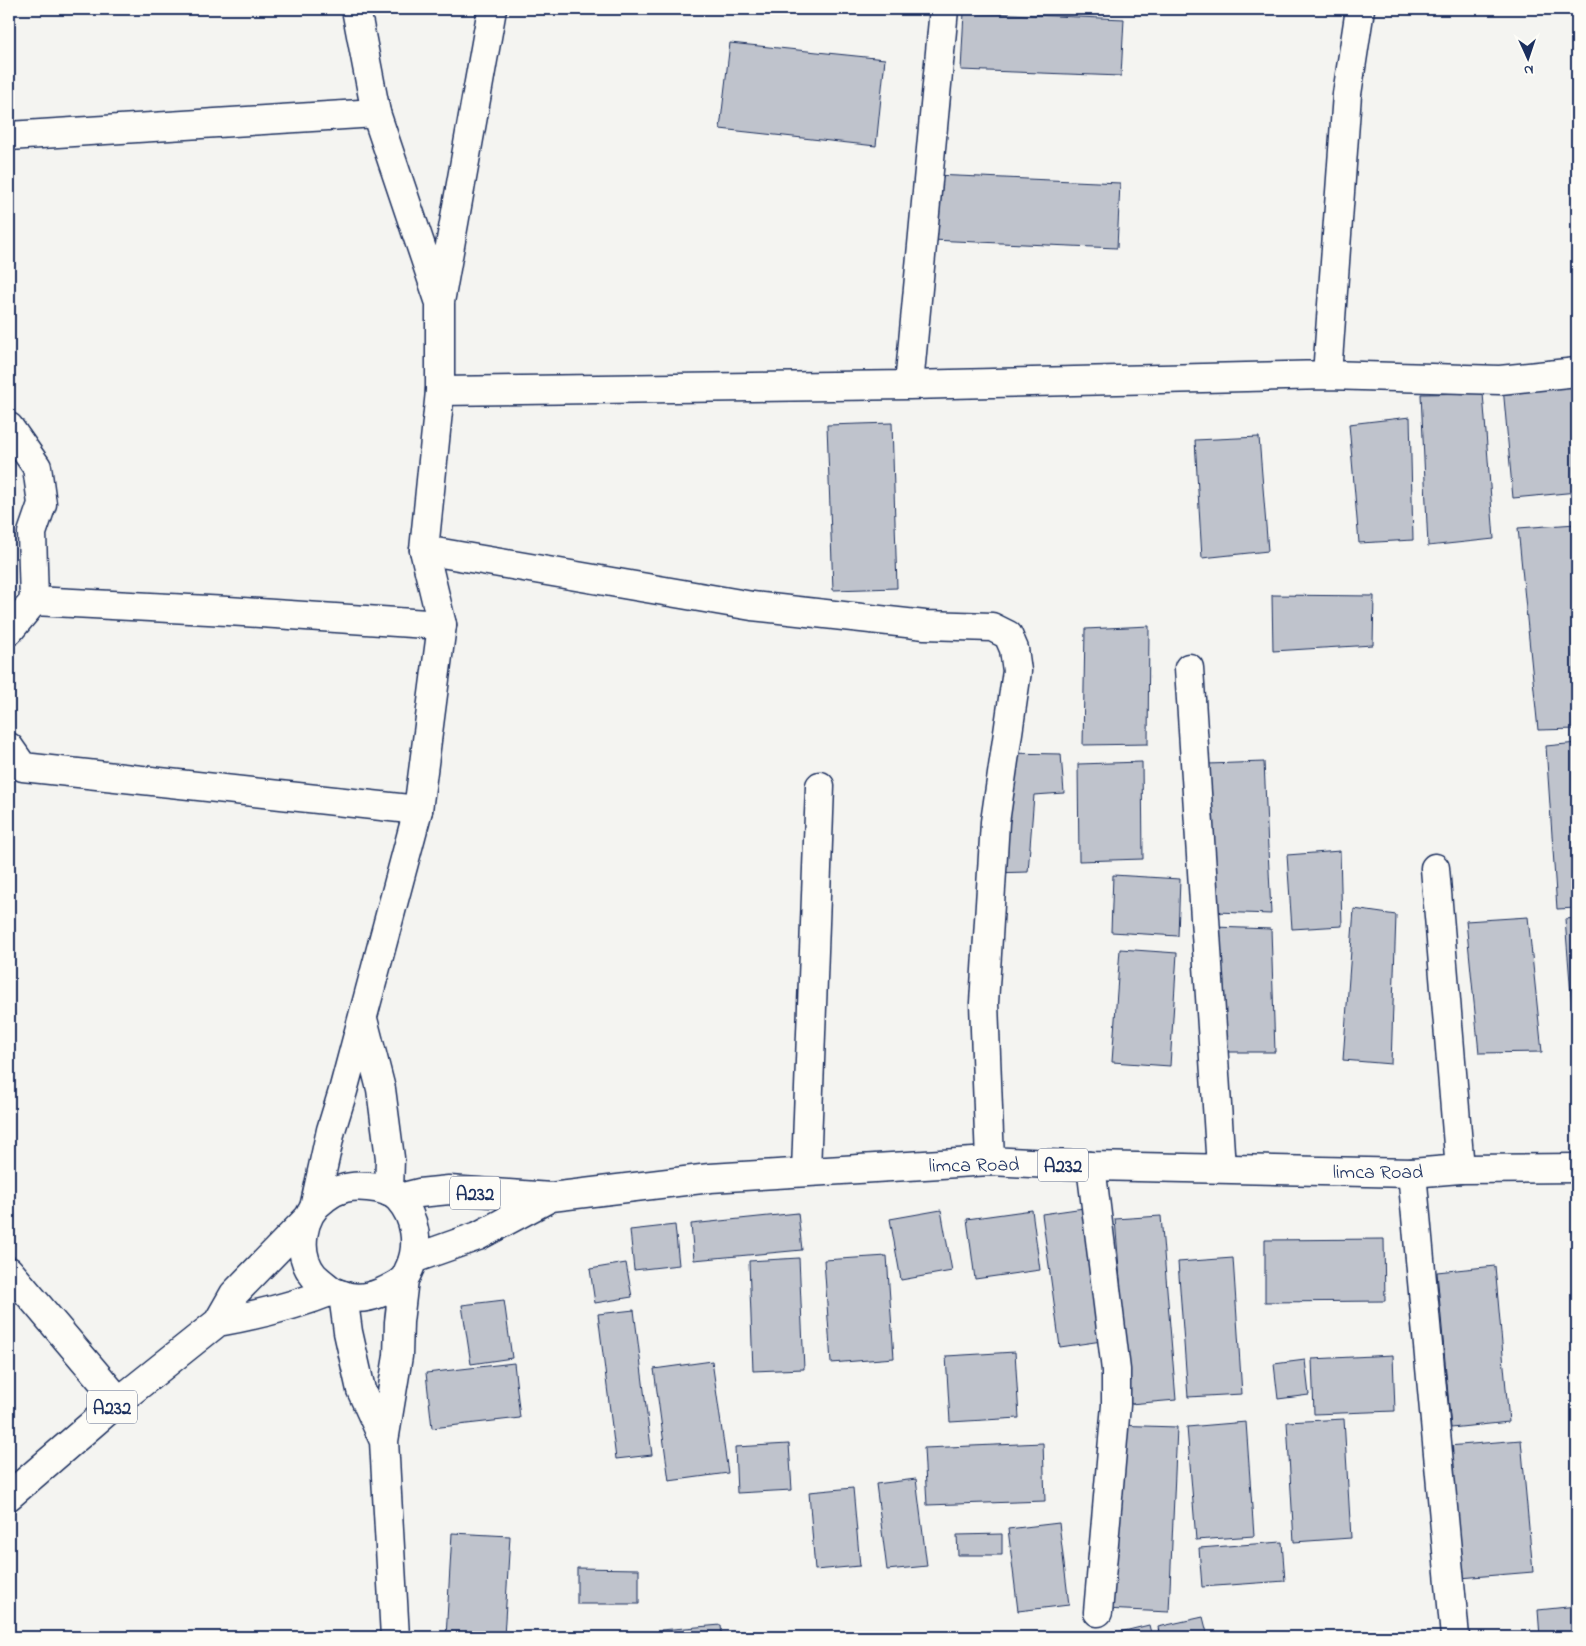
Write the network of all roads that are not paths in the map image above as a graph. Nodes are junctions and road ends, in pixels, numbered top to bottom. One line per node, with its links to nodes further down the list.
1 (356, 9): 5 (street)
2 (492, 9): 7 (street)
3 (944, 9): 10 (street)
4 (1360, 9): 9 (street)
5 (376, 113): 6 (street); 7 (street)
6 (9, 136)
7 (440, 302): 11 (street)
8 (1577, 372): 9 (street)
9 (1326, 375): 10 (street)
10 (909, 385): 11 (street)
11 (440, 391): 13 (street)
12 (9, 427): 14 (street)
13 (424, 550): 15 (street); 23 (street)
14 (34, 601): 15 (street); 16 (street)
15 (442, 625): 20 (street)
16 (9, 631)
17 (1189, 668): 25 (street)
18 (9, 747): 20 (street)
19 (820, 786): 28 (street)
20 (418, 810): 22 (street)
21 (1435, 868): 27 (street)
22 (362, 1017): 30 (street); 32 (street)
23 (990, 1161): 24 (street, limca Road / A232); 28 (street, limca Road / A232)
24 (1091, 1166): 25 (street, limca Road / A232); 40 (street)
25 (1221, 1168): 29 (street, limca Road / A232)
26 (1577, 1168): 27 (street, limca Road / A232)
27 (1460, 1169): 29 (street, limca Road / A232)
28 (806, 1171): 31 (street, limca Road / A232)
29 (1412, 1173): 42 (street)
30 (394, 1195): 31 (street, limca Road / A232); 32 (street); 33 (street)
31 (551, 1197): 33 (street, limca Road / A232)
32 (310, 1213): 35 (street); 36 (street, A232)
33 (408, 1269): 35 (street); 38 (street)
34 (9, 1271): 37 (street)
35 (338, 1293): 36 (street, A232); 38 (street)
36 (218, 1322): 37 (street, A232)
37 (119, 1401): 39 (street, A232)
38 (384, 1441): 41 (street)
39 (9, 1496)
40 (1098, 1612)
41 (394, 1637)
42 (1455, 1637)

